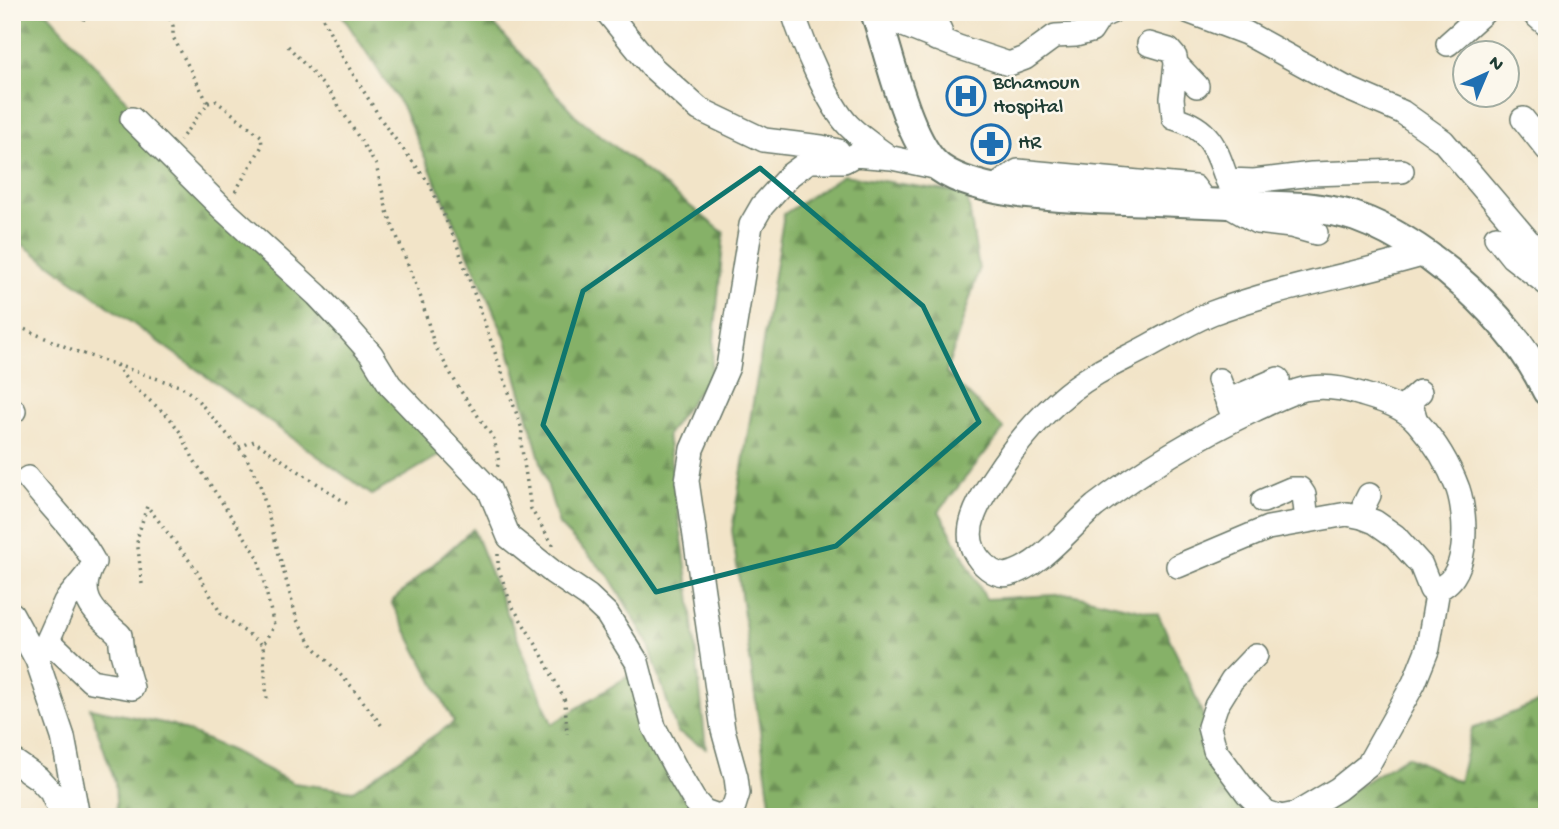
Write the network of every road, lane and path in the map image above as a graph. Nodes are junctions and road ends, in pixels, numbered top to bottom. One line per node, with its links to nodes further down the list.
1 (88, 12): 12 (path)
2 (167, 12): 19 (path)
3 (320, 12): 54 (path)
4 (607, 12): 25 (street)
5 (793, 12): 26 (street)
6 (930, 12): 14 (street)
7 (1111, 12): 14 (street)
8 (1189, 12): 35 (street)
9 (1484, 12): 16 (street)
10 (1532, 12): 13 (street)
11 (875, 13): 14 (street); 27 (main road)
12 (83, 20)
13 (1547, 25)
14 (936, 39)
15 (1149, 44): 18 (street)
16 (1448, 44)
17 (288, 46): 47 (path)
18 (1176, 64): 20 (street); 20 (street)
19 (208, 103): 24 (path); 31 (path)
20 (1174, 117): 29 (street)
21 (1522, 118): 23 (street)
22 (132, 119): 24 (street)
23 (1547, 149)
24 (169, 155): 31 (street)
25 (855, 155): 26 (street); 67 (street)
26 (891, 158): 27 (street)
27 (939, 168): 30 (main road)
28 (1402, 171): 29 (street)
29 (1254, 181): 30 (street)
30 (1216, 204): 32 (street); 34 (main road)
31 (225, 210): 47 (street)
32 (1316, 233)
33 (1496, 237): 36 (street)
34 (1425, 254): 40 (main road); 42 (street)
35 (1547, 263)
36 (1547, 284)
37 (12, 324): 38 (path)
38 (115, 364): 44 (path); 60 (path)
39 (1278, 379): 42 (street)
40 (1547, 391)
41 (1420, 392): 43 (street)
42 (1227, 400): 43 (street)
43 (1416, 421): 51 (street)
44 (239, 447): 49 (path); 64 (path)
45 (28, 478): 55 (street)
46 (1437, 481): 51 (street)
47 (489, 489): 52 (street)
48 (1263, 501): 50 (street)
49 (349, 505)
50 (1307, 522): 53 (street); 57 (street)
51 (1464, 535): 57 (street)
52 (509, 537): 54 (street); 65 (path)
53 (1178, 566)
54 (554, 573): 67 (street)
55 (87, 575): 59 (street); 59 (street)
56 (142, 584): 60 (path)
57 (1438, 589): 61 (street)
58 (12, 614): 62 (street)
59 (48, 640): 62 (street)
60 (262, 645): 63 (path)
61 (1256, 655)
62 (37, 660): 68 (street)
63 (267, 700)
64 (382, 726)
65 (567, 734)
66 (12, 760): 68 (street)
67 (730, 814)
68 (76, 817)

